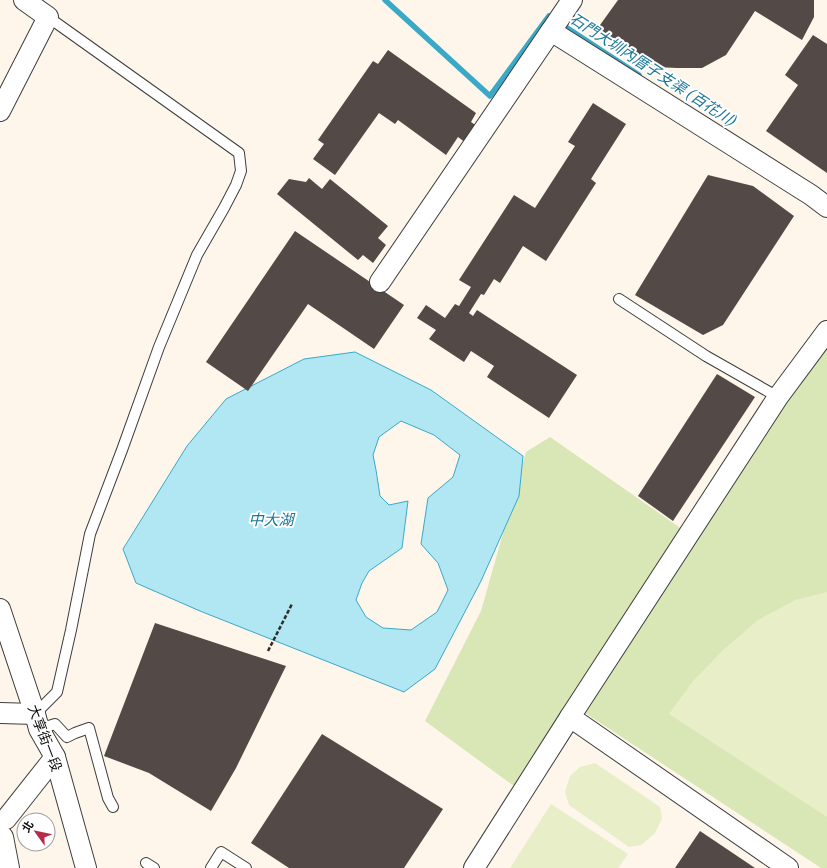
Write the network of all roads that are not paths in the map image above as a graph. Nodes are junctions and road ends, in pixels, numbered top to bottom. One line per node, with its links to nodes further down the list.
1 (24, 0): 3 (street)
2 (572, 0): 4 (street)
3 (48, 17): 5 (street); 14 (lane)
4 (551, 31): 6 (street); 7 (street)
5 (0, 111)
6 (827, 207)
7 (380, 282)
8 (619, 299): 10 (lane)
9 (827, 331): 10 (street)
10 (778, 397): 13 (street)
11 (0, 609): 14 (street, 大享街一段)
12 (0, 713): 14 (street)
13 (570, 717): 23 (street); 24 (street)
14 (37, 722): 15 (street, 大享街一段); 16 (lane)
15 (55, 757): 17 (street); 20 (street, 大享街一段)
16 (113, 807)
17 (0, 821)
18 (0, 834): 19 (street)
19 (9, 868)
20 (86, 868)
21 (211, 868): 22 (lane)
22 (246, 868)
23 (474, 868)
24 (788, 868)

